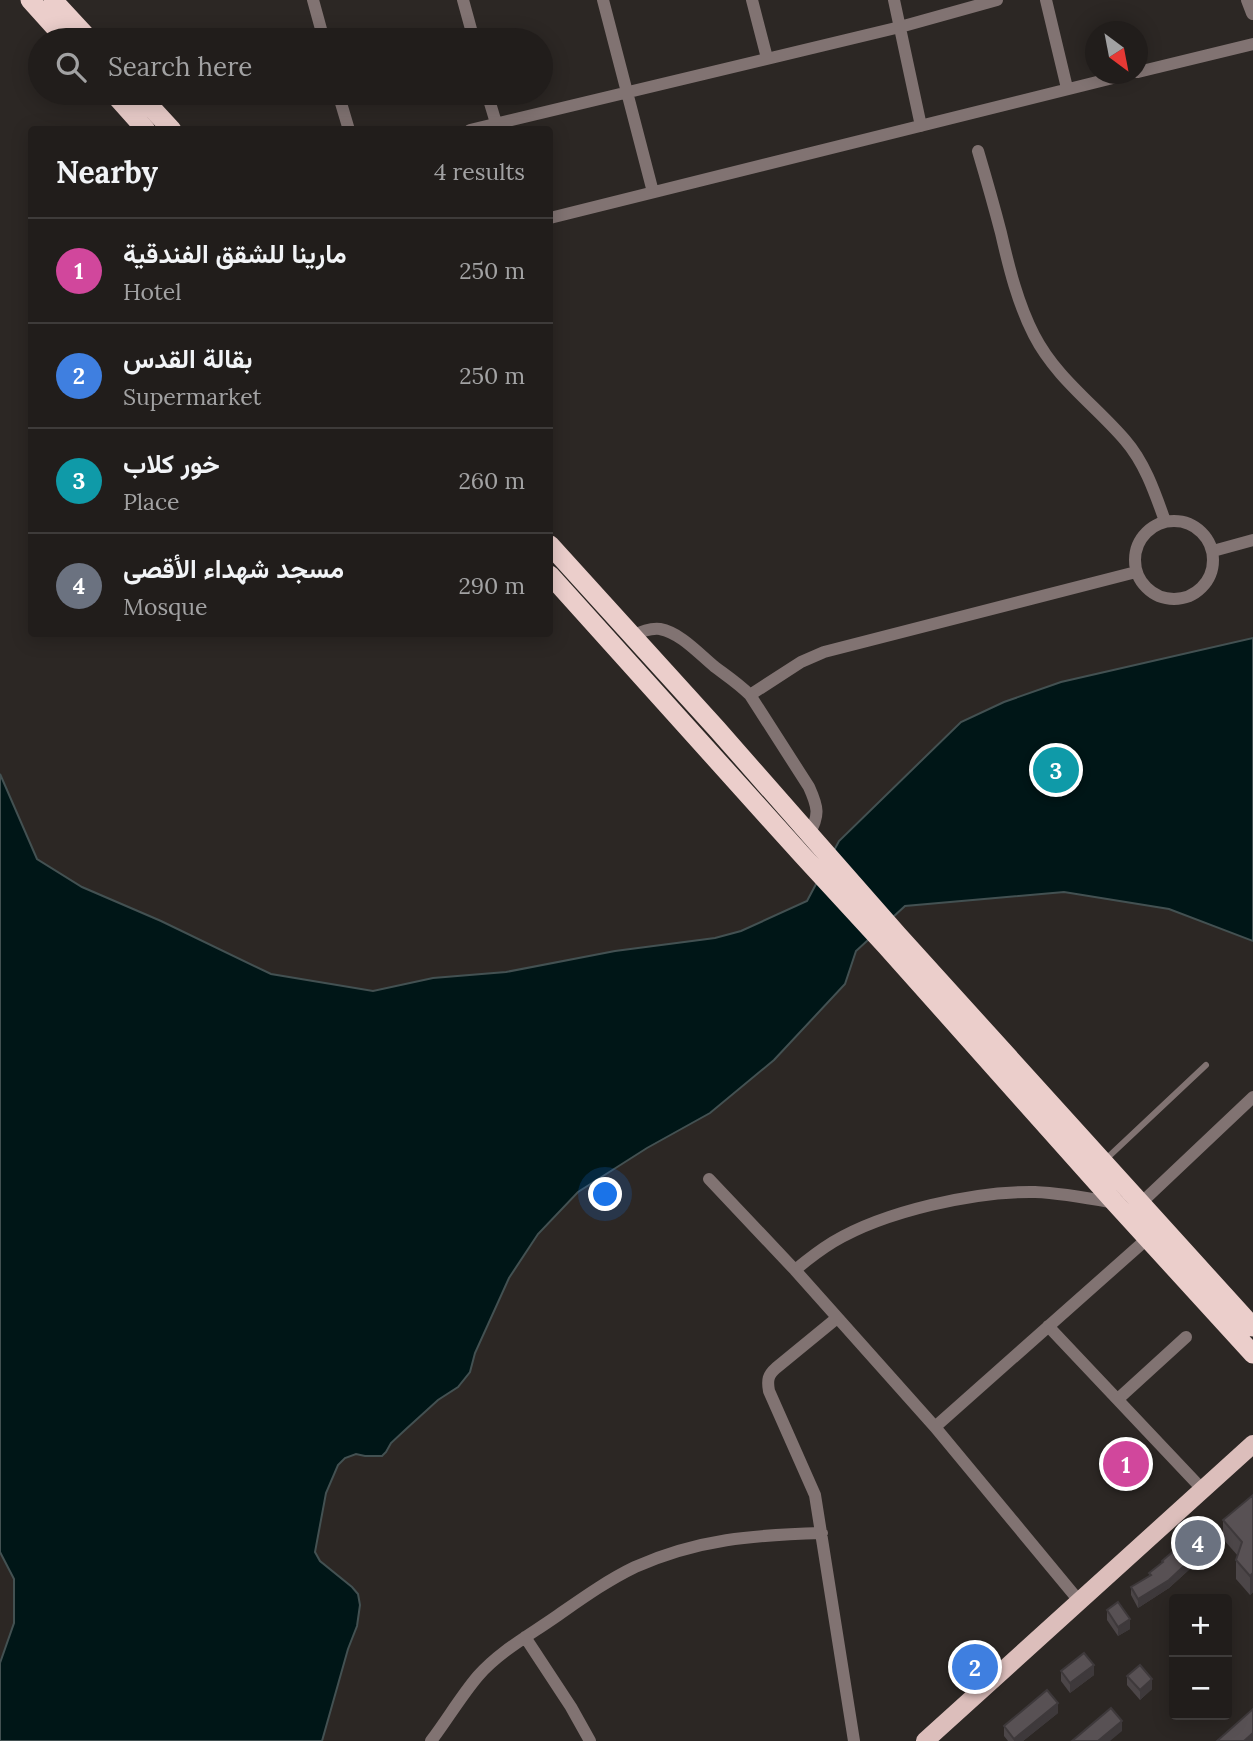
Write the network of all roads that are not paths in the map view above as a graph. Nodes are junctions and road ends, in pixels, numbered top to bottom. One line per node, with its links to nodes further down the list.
1 (30, 0): 13 (highway)
2 (53, 0): 14 (highway)
3 (313, 0): 15 (street)
4 (463, 0): 16 (street)
5 (603, 0): 22 (street)
6 (752, 0): 18 (street)
7 (894, 0): 12 (street)
8 (997, 0): 12 (street)
9 (1046, 0): 21 (street)
10 (1248, 0): 11 (street)
11 (1253, 13)
12 (900, 27): 18 (street); 32 (street)
13 (55, 28)
14 (79, 28)
15 (321, 28)
16 (471, 28)
17 (1253, 44): 19 (street)
18 (767, 58): 22 (street)
19 (1148, 70)
20 (1085, 84): 21 (street)
21 (1067, 88): 32 (street)
22 (626, 92): 27 (street); 34 (street)
23 (124, 105): 28 (highway)
24 (149, 105): 29 (highway)
25 (342, 105): 30 (street)
26 (491, 105): 27 (street)
27 (496, 123): 31 (street)
28 (142, 126)
29 (168, 126)
30 (348, 126)
31 (485, 126)
32 (921, 126): 34 (street)
33 (978, 151): 36 (street)
34 (653, 192): 35 (street)
35 (553, 217)
36 (1166, 521): 39 (street); 40 (street)
37 (1253, 540): 39 (street)
38 (553, 548): 42 (highway)
39 (1213, 551): 40 (street)
40 (1136, 572): 43 (street)
41 (553, 578): 44 (highway)
42 (634, 636): 43 (street); 44 (highway)
43 (750, 695): 44 (street)
44 (809, 844): 46 (highway)
45 (1206, 1065): 48 (lane)
46 (1029, 1093): 48 (highway); 50 (highway)
47 (1253, 1097): 51 (street)
48 (1103, 1161): 51 (highway)
49 (709, 1179): 53 (street)
50 (1115, 1203): 52 (highway); 53 (street)
51 (1141, 1203): 56 (highway)
52 (1148, 1238): 55 (street); 58 (highway)
53 (795, 1270): 54 (street)
54 (836, 1318): 60 (street); 63 (street)
55 (1048, 1326): 59 (street); 60 (street)
56 (1253, 1327)
57 (1186, 1337): 59 (street)
58 (1253, 1353)
59 (1118, 1399): 62 (street)
60 (935, 1427): 64 (street)
61 (1253, 1444): 62 (main road)
62 (1203, 1489): 64 (main road)
63 (822, 1533): 65 (street); 68 (street)
64 (1080, 1602): 69 (main road)
65 (524, 1637): 66 (street); 67 (street)
66 (431, 1741)
67 (590, 1741)
68 (854, 1741)
69 (925, 1741)

